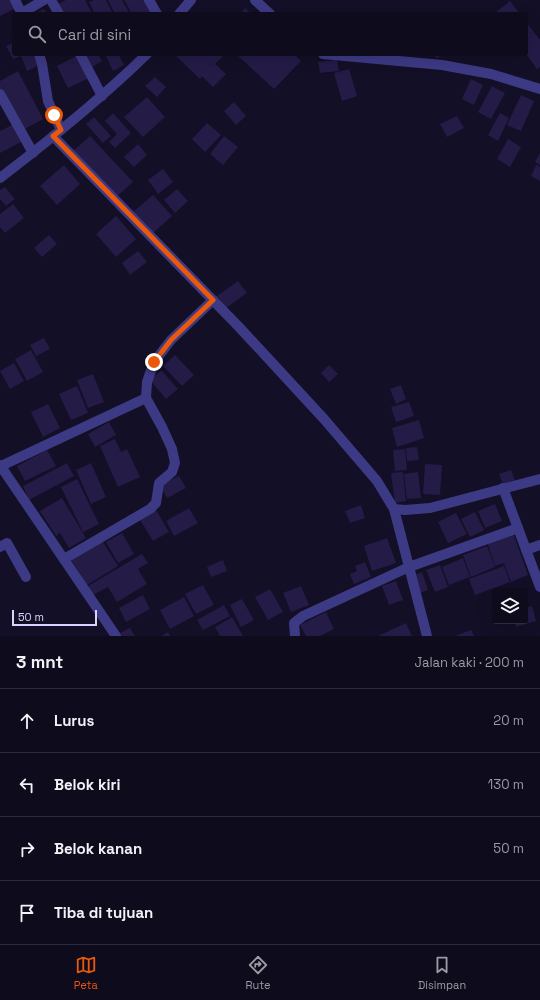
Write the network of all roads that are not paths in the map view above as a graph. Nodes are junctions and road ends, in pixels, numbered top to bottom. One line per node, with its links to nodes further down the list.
1 (15, 0): 7 (street)
2 (44, 0): 8 (street)
3 (148, 0): 10 (street)
4 (191, 0): 11 (street)
5 (254, 0): 12 (street)
6 (55, 2): 9 (street)
7 (21, 12)
8 (24, 12)
9 (58, 12)
10 (156, 12)
11 (181, 12)
12 (268, 12)
13 (40, 56): 20 (street)
14 (81, 56): 19 (street)
15 (145, 56): 19 (street)
16 (345, 56): 17 (street)
17 (540, 88)
18 (0, 94): 21 (street)
19 (102, 96): 20 (street)
20 (57, 133): 21 (street); 23 (street)
21 (32, 152): 22 (street)
22 (0, 178)
23 (213, 300): 24 (street); 28 (street)
24 (146, 398): 25 (street); 33 (street)
25 (0, 465): 33 (street)
26 (540, 479): 27 (street)
27 (503, 488): 28 (street); 29 (street)
28 (394, 509): 34 (street)
29 (518, 528): 32 (street); 34 (street)
30 (540, 544): 32 (street)
31 (0, 547): 35 (street)
32 (526, 550): 36 (street)
33 (64, 559): 37 (street)
34 (409, 567): 38 (street); 39 (street)
35 (26, 577)
36 (540, 587)
37 (116, 636)
38 (295, 636)
39 (427, 636)

